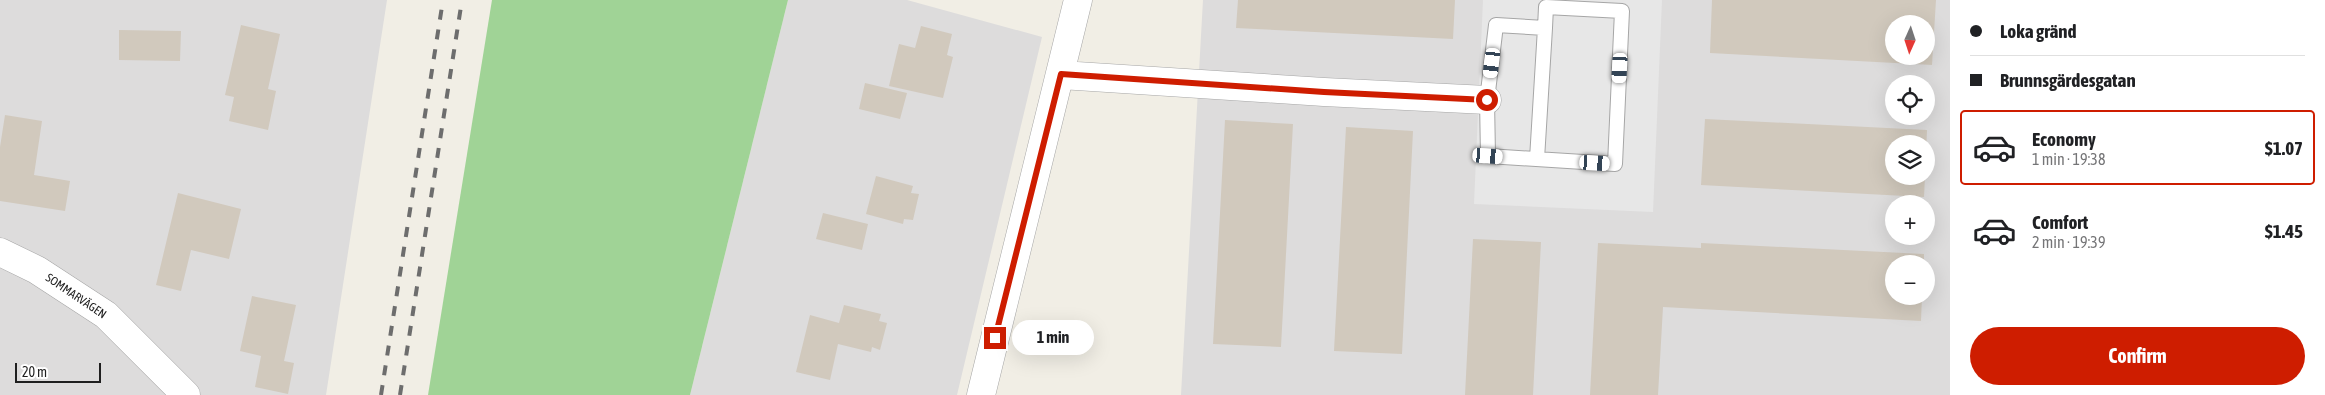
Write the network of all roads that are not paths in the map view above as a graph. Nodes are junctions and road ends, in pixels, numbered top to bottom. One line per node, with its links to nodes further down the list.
1 (1078, 0): 3 (street)
2 (1545, 28): 4 (lane); 5 (lane); 5 (lane)
3 (1061, 74): 4 (street); 8 (street)
4 (1487, 100): 5 (lane)
5 (1537, 159)
6 (0, 252): 7 (street, SOMMARVÄGEN)
7 (186, 395)
8 (981, 395)

